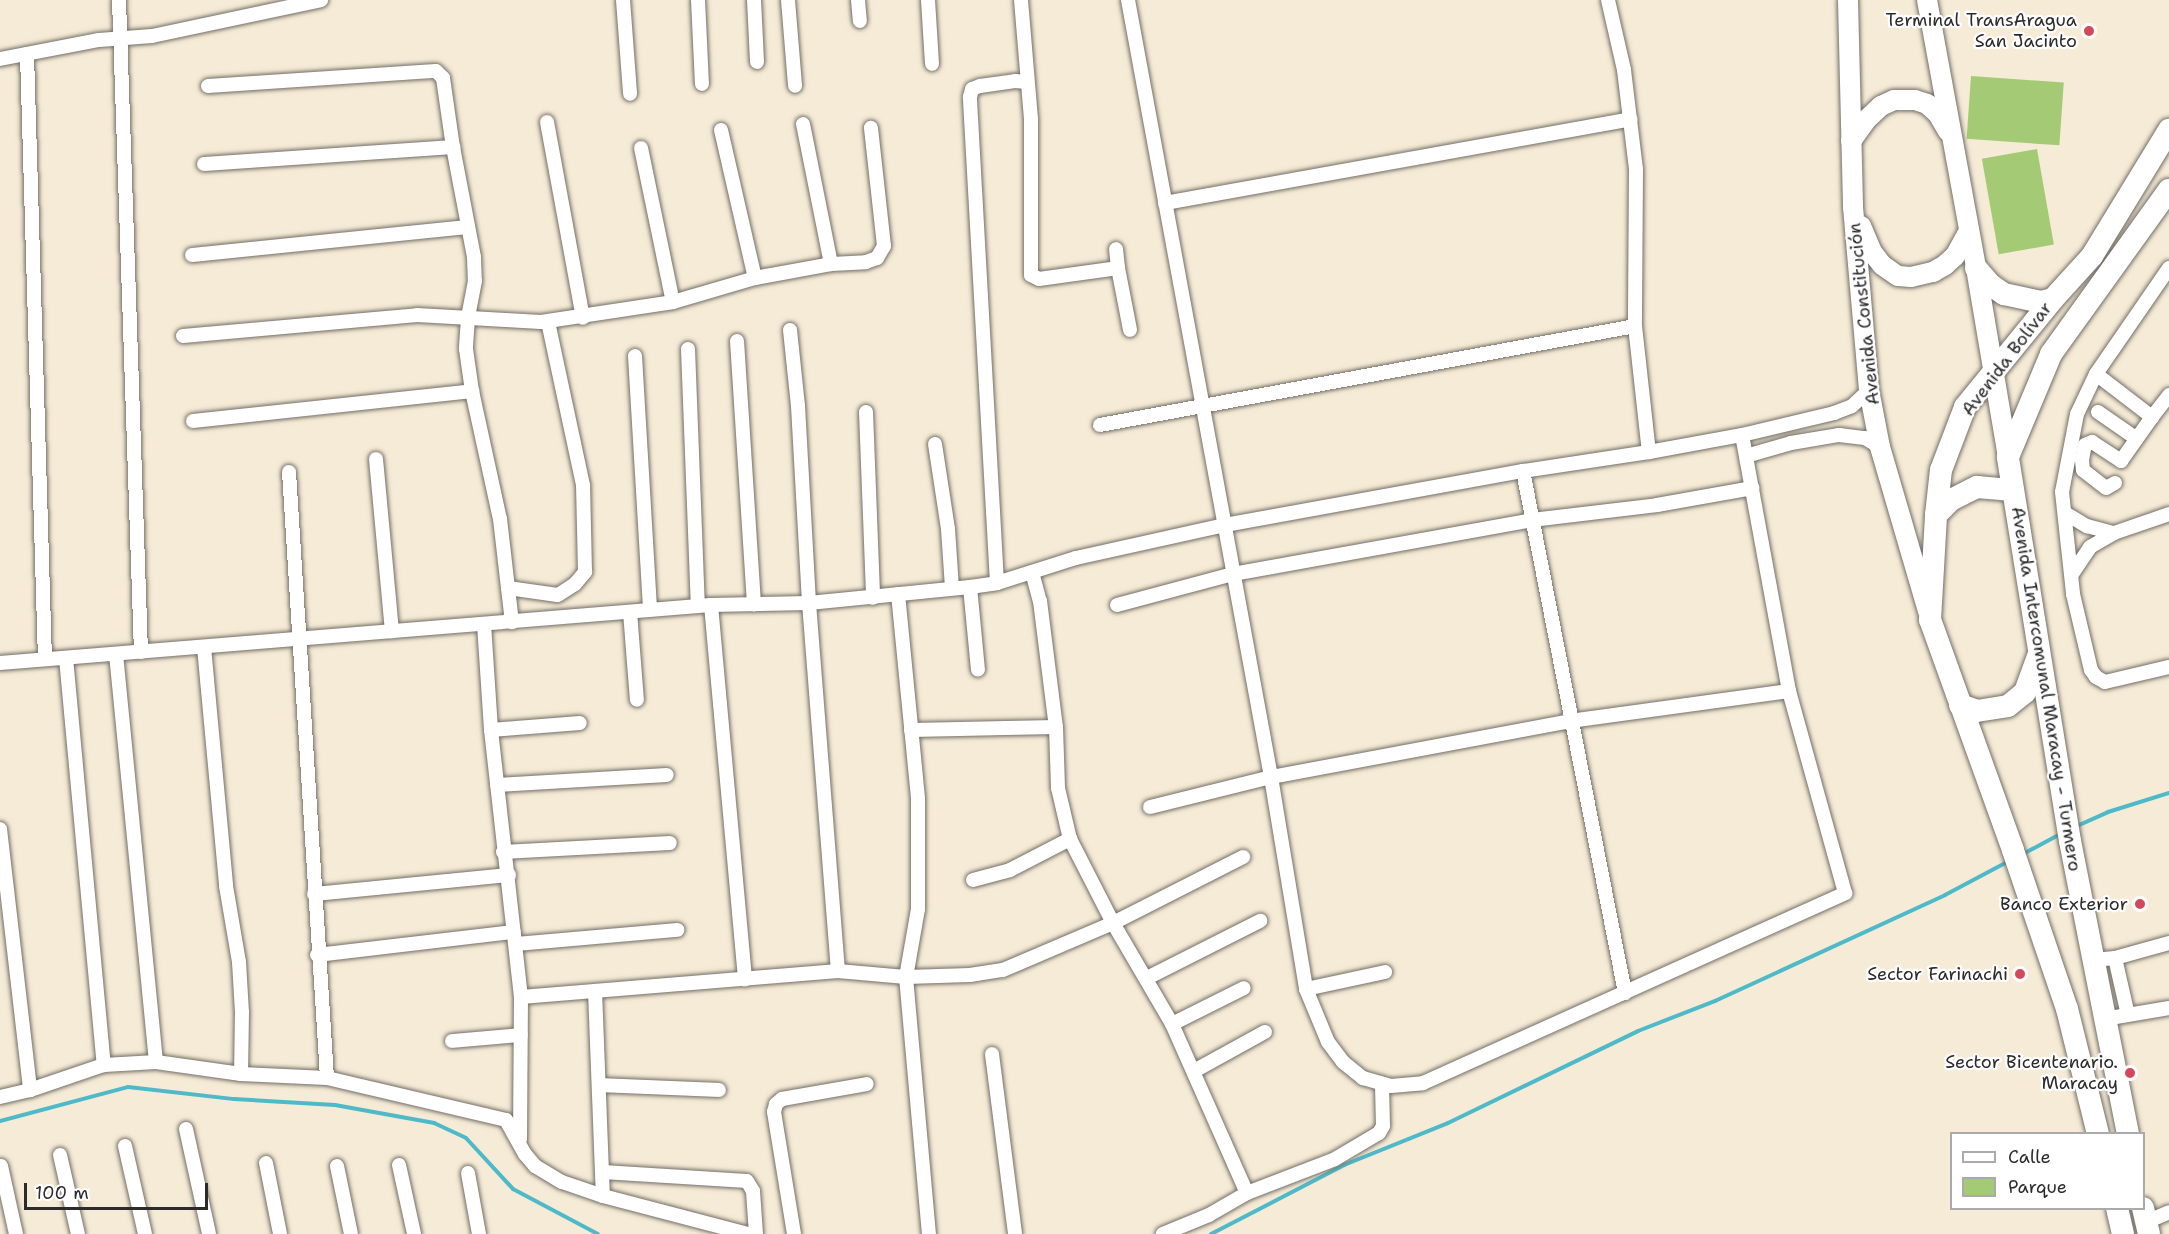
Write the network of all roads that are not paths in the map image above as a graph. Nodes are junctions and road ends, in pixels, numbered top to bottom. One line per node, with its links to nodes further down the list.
1 (119, 0): 16 (street)
2 (321, 0): 14 (street)
3 (623, 0): 25 (street)
4 (698, 0): 22 (street)
5 (754, 0): 19 (street)
6 (788, 0): 24 (street)
7 (858, 0): 15 (street)
8 (928, 0): 20 (street)
9 (1021, 0): 21 (street)
10 (1128, 0): 38 (street)
11 (1608, 0): 26 (street)
12 (1848, 0): 33 (street, Avenida Constitución)
13 (1927, 0): 32 (street)
14 (274, 5): 16 (street)
15 (860, 21)
16 (119, 39): 17 (street); 114 (street)
17 (27, 54): 18 (street); 118 (street)
18 (0, 59)
19 (757, 62)
20 (932, 64)
21 (1027, 82): 45 (street); 96 (street)
22 (702, 84)
23 (208, 86): 34 (street)
24 (795, 86)
25 (630, 93)
26 (1630, 118): 38 (street); 54 (street)
27 (547, 122): 52 (street)
28 (803, 124): 44 (street)
29 (871, 128): 44 (street)
30 (721, 130): 48 (street)
31 (2169, 130): 49 (main road, Avenida Bolívar)
32 (1951, 136): 33 (street); 41 (street)
33 (1851, 141): 39 (street, Avenida Constitución)
34 (453, 147): 36 (street); 40 (street)
35 (641, 148): 50 (street)
36 (204, 164)
37 (2169, 190): 80 (main road, Avenida Bolívar)
38 (1165, 203): 66 (street)
39 (1853, 207): 41 (street); 63 (street, Avenida Constitución)
40 (468, 227): 43 (street); 51 (street)
41 (1969, 231): 46 (street)
42 (1116, 249): 45 (street)
43 (192, 255)
44 (831, 264): 48 (street)
45 (1118, 268): 56 (street)
46 (1976, 268): 49 (main road); 62 (street)
47 (2169, 268): 61 (street)
48 (754, 278): 50 (street)
49 (2053, 299): 62 (main road, Avenida Bolívar)
50 (673, 302): 52 (street)
51 (468, 318): 53 (street); 57 (street); 64 (street)
52 (584, 318): 53 (street)
53 (548, 322): 99 (street)
54 (1635, 326): 66 (street); 77 (street)
55 (790, 330): 102 (street)
56 (1130, 330)
57 (183, 336)
58 (737, 341): 103 (street)
59 (688, 350): 104 (street)
60 (635, 356): 106 (street)
61 (2096, 374): 69 (street); 88 (street)
62 (1993, 375): 80 (street); 89 (main road, Avenida Bolívar)
63 (1869, 390): 72 (street); 76 (street, Avenida Constitución)
64 (472, 391): 70 (street); 99 (street)
65 (2169, 395): 69 (street)
66 (1203, 404): 71 (street); 91 (street)
67 (866, 412): 101 (street)
68 (2098, 412): 74 (street)
69 (2152, 417): 74 (street)
70 (193, 421)
71 (1100, 425)
72 (1756, 431): 73 (street); 78 (street)
73 (1742, 435): 77 (street); 79 (street)
74 (2137, 439): 84 (street)
75 (936, 444): 97 (street)
76 (1880, 447): 78 (street); 108 (street, Avenida Constitución)
77 (1649, 452): 82 (street)
78 (1763, 452): 79 (street)
79 (1746, 456): 85 (street)
80 (2008, 457): 86 (main road, Avenida Intercomunal Maracay - Turmero)
81 (376, 459): 111 (street)
82 (1523, 471): 90 (street); 91 (street)
83 (289, 472): 112 (street)
84 (2115, 483)
85 (1752, 488): 90 (street); 122 (street)
86 (2013, 490): 89 (main road); 115 (main road, Avenida Intercomunal Maracay - Turmero)
87 (2166, 512): 92 (street)
88 (2065, 513): 92 (street); 95 (street)
89 (1936, 515): 108 (main road, Avenida Bolívar)
90 (1532, 520): 94 (street); 125 (street)
91 (1225, 525): 93 (street); 94 (street)
92 (2114, 533): 95 (street)
93 (1032, 572): 96 (street); 127 (street)
94 (1233, 574): 105 (street); 131 (street)
95 (2072, 574): 120 (street)
96 (997, 583): 98 (street)
97 (952, 587): 98 (street); 100 (street)
98 (970, 587): 121 (street)
99 (508, 588): 109 (street)
100 (898, 594): 101 (street); 129 (street)
101 (873, 598): 102 (street)
102 (808, 603): 103 (street); 149 (street)
103 (754, 604): 104 (street)
104 (704, 605): 106 (street); 153 (street)
105 (1117, 605)
106 (650, 610): 107 (street)
107 (630, 612): 109 (street); 123 (street)
108 (1930, 620): 124 (main road)
109 (512, 622): 110 (street)
110 (484, 624): 111 (street); 128 (street)
111 (392, 631): 112 (street)
112 (299, 639): 113 (street); 141 (street)
113 (204, 647): 114 (street); 170 (street)
114 (141, 652): 116 (street)
115 (2039, 653): 124 (main road); 148 (main road, Avenida Intercomunal Maracay - Turmero)
116 (116, 654): 117 (street); 167 (street)
117 (66, 658): 118 (street); 168 (street)
118 (45, 659): 119 (street)
119 (0, 663)
120 (2169, 667)
121 (978, 670)
122 (1789, 691): 125 (street); 157 (street)
123 (637, 700)
124 (1960, 705): 179 (main road)
125 (1570, 721): 131 (street); 157 (street)
126 (580, 723): 128 (street)
127 (1056, 727): 129 (street); 135 (street)
128 (491, 730): 132 (street)
129 (911, 730): 151 (street)
130 (667, 775): 132 (street)
131 (1271, 777): 133 (street); 155 (street)
132 (497, 785): 137 (street)
133 (1150, 807)
134 (0, 829): 175 (street)
135 (1070, 839): 140 (street); 143 (street)
136 (670, 843): 137 (street)
137 (504, 852): 139 (street)
138 (1243, 857): 143 (street)
139 (509, 876): 141 (street); 145 (street)
140 (973, 880)
141 (314, 894): 147 (street)
142 (1260, 921): 152 (street)
143 (1113, 923): 151 (street); 152 (street)
144 (677, 930): 145 (street)
145 (515, 938): 147 (street); 158 (street)
146 (2169, 943): 148 (street)
147 (317, 955): 171 (street)
148 (2104, 959): 160 (street); 161 (main road, Avenida Intercomunal Maracay - Turmero)
149 (838, 971): 151 (street); 153 (street)
150 (1385, 972): 155 (street)
151 (906, 977): 206 (street)
152 (1147, 978): 162 (street)
153 (745, 979): 156 (street)
154 (1244, 988): 162 (street)
155 (1306, 989): 173 (street)
156 (595, 991): 158 (street); 174 (street)
157 (1625, 993): 173 (street)
158 (521, 997): 164 (street)
159 (2169, 1008): 160 (street)
160 (2128, 1015): 161 (street)
161 (2104, 1019): 180 (main road, Avenida Intercomunal Maracay - Turmero)
162 (1172, 1024): 169 (street)
163 (1265, 1032): 169 (street)
164 (521, 1035): 165 (street); 181 (street)
165 (452, 1041)
166 (992, 1054): 207 (street)
167 (156, 1062): 168 (street); 170 (street)
168 (104, 1065): 175 (street)
169 (1194, 1071): 190 (street)
170 (241, 1074): 171 (street)
171 (327, 1078): 181 (street)
172 (867, 1084): 205 (street)
173 (1382, 1084): 190 (street)
174 (599, 1085): 176 (street); 188 (street)
175 (30, 1090): 177 (street)
176 (719, 1090)
177 (0, 1097)
178 (186, 1129): 198 (street)
179 (2098, 1132)
180 (2128, 1132)
181 (520, 1145): 191 (street)
182 (125, 1146): 197 (street)
183 (60, 1155): 196 (street)
184 (266, 1163): 199 (street)
185 (399, 1165): 201 (street)
186 (1, 1166): 195 (street)
187 (337, 1166): 200 (street)
188 (603, 1172): 191 (street); 204 (street)
189 (468, 1173): 202 (street)
190 (1247, 1193): 208 (street)
191 (603, 1196): 203 (street)
192 (2117, 1210): 209 (main road)
193 (2169, 1212): 194 (street)
194 (2146, 1221)
195 (16, 1234)
196 (78, 1234)
197 (145, 1234)
198 (209, 1234)
199 (280, 1234)
200 (351, 1234)
201 (414, 1234)
202 (479, 1234)
203 (748, 1234)
204 (756, 1234)
205 (794, 1234)
206 (929, 1234)
207 (1015, 1234)
208 (1163, 1234)
209 (2123, 1234)

